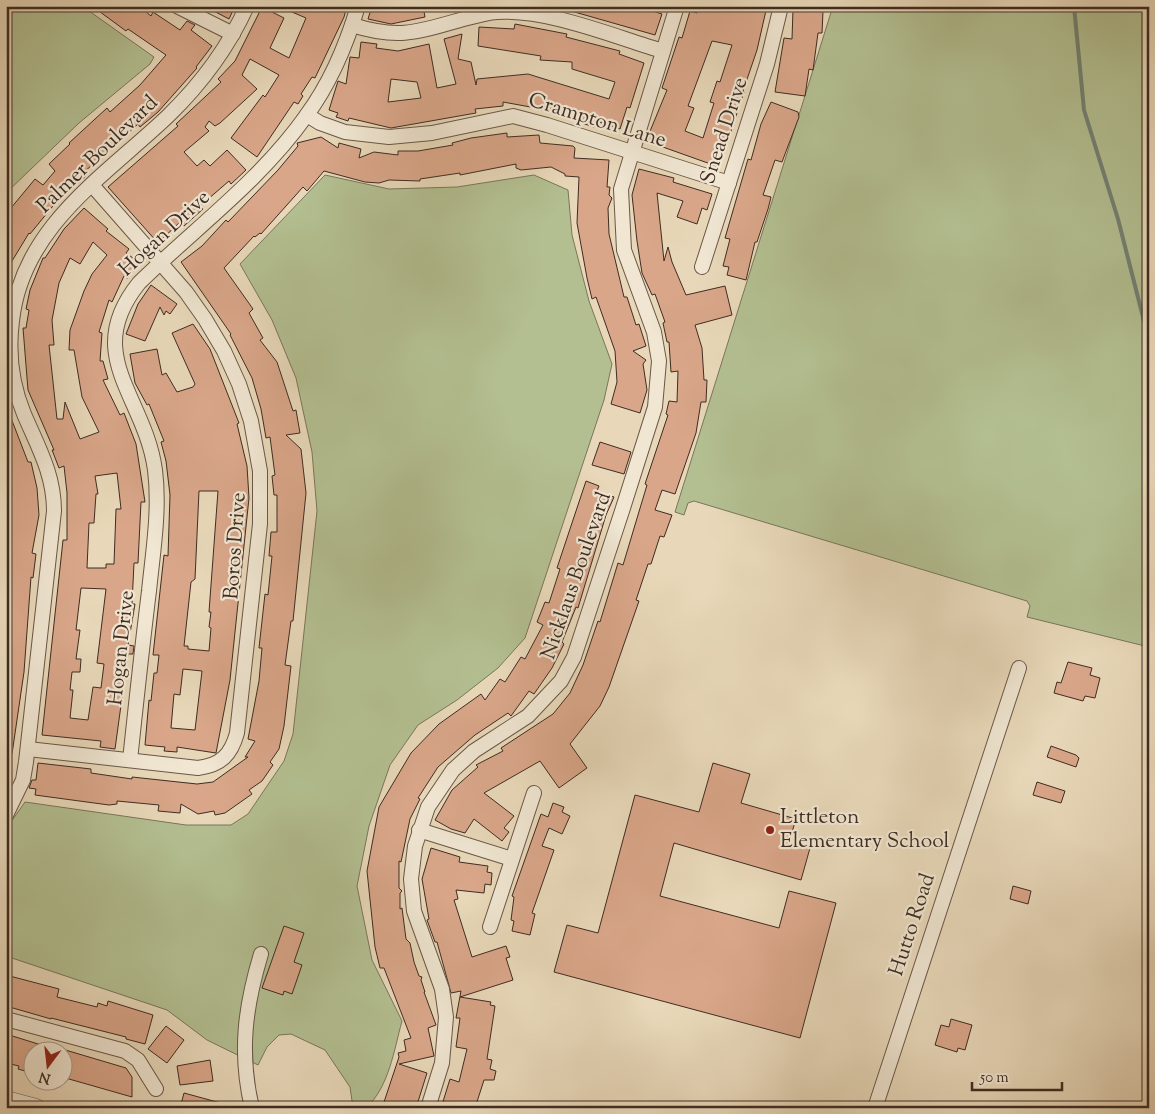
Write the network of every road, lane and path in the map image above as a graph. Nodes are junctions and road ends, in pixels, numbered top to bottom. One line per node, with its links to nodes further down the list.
1 (177, 6): 7 (street)
2 (247, 6): 7 (street, Palmer Boulevard)
3 (358, 6): 6 (street, Hogan Drive)
4 (677, 6): 8 (street, Nicklaus Boulevard)
5 (781, 6): 11 (street, Snead Drive)
6 (352, 25): 8 (street); 9 (street, Hogan Drive)
7 (233, 34): 12 (street, Palmer Boulevard)
8 (663, 51): 10 (street, Nicklaus Boulevard)
9 (307, 116): 10 (street, Crampton Lane); 13 (street, Hogan Drive)
10 (631, 152): 11 (street, Crampton Lane); 20 (street, Nicklaus Boulevard)
11 (729, 183): 14 (street, Snead Drive)
12 (92, 185): 13 (street, Boros Drive); 16 (street, Palmer Boulevard)
13 (160, 262): 17 (street, Hogan Drive); 17 (street, Boros Drive)
14 (702, 267)
15 (1018, 668): 30 (street, Hutto Road)
16 (28, 748): 17 (street, Boros Drive); 19 (street, Palmer Boulevard)
17 (130, 760)
18 (534, 794): 21 (street)
19 (6, 815)
20 (419, 830): 21 (street); 29 (street, Nicklaus Boulevard)
21 (512, 860): 22 (street)
22 (490, 927)
23 (261, 954): 28 (street)
24 (6, 1019): 25 (street)
25 (156, 1089)
26 (6, 1100): 27 (street)
27 (28, 1107)
28 (252, 1108)
29 (428, 1108)
30 (875, 1108)

